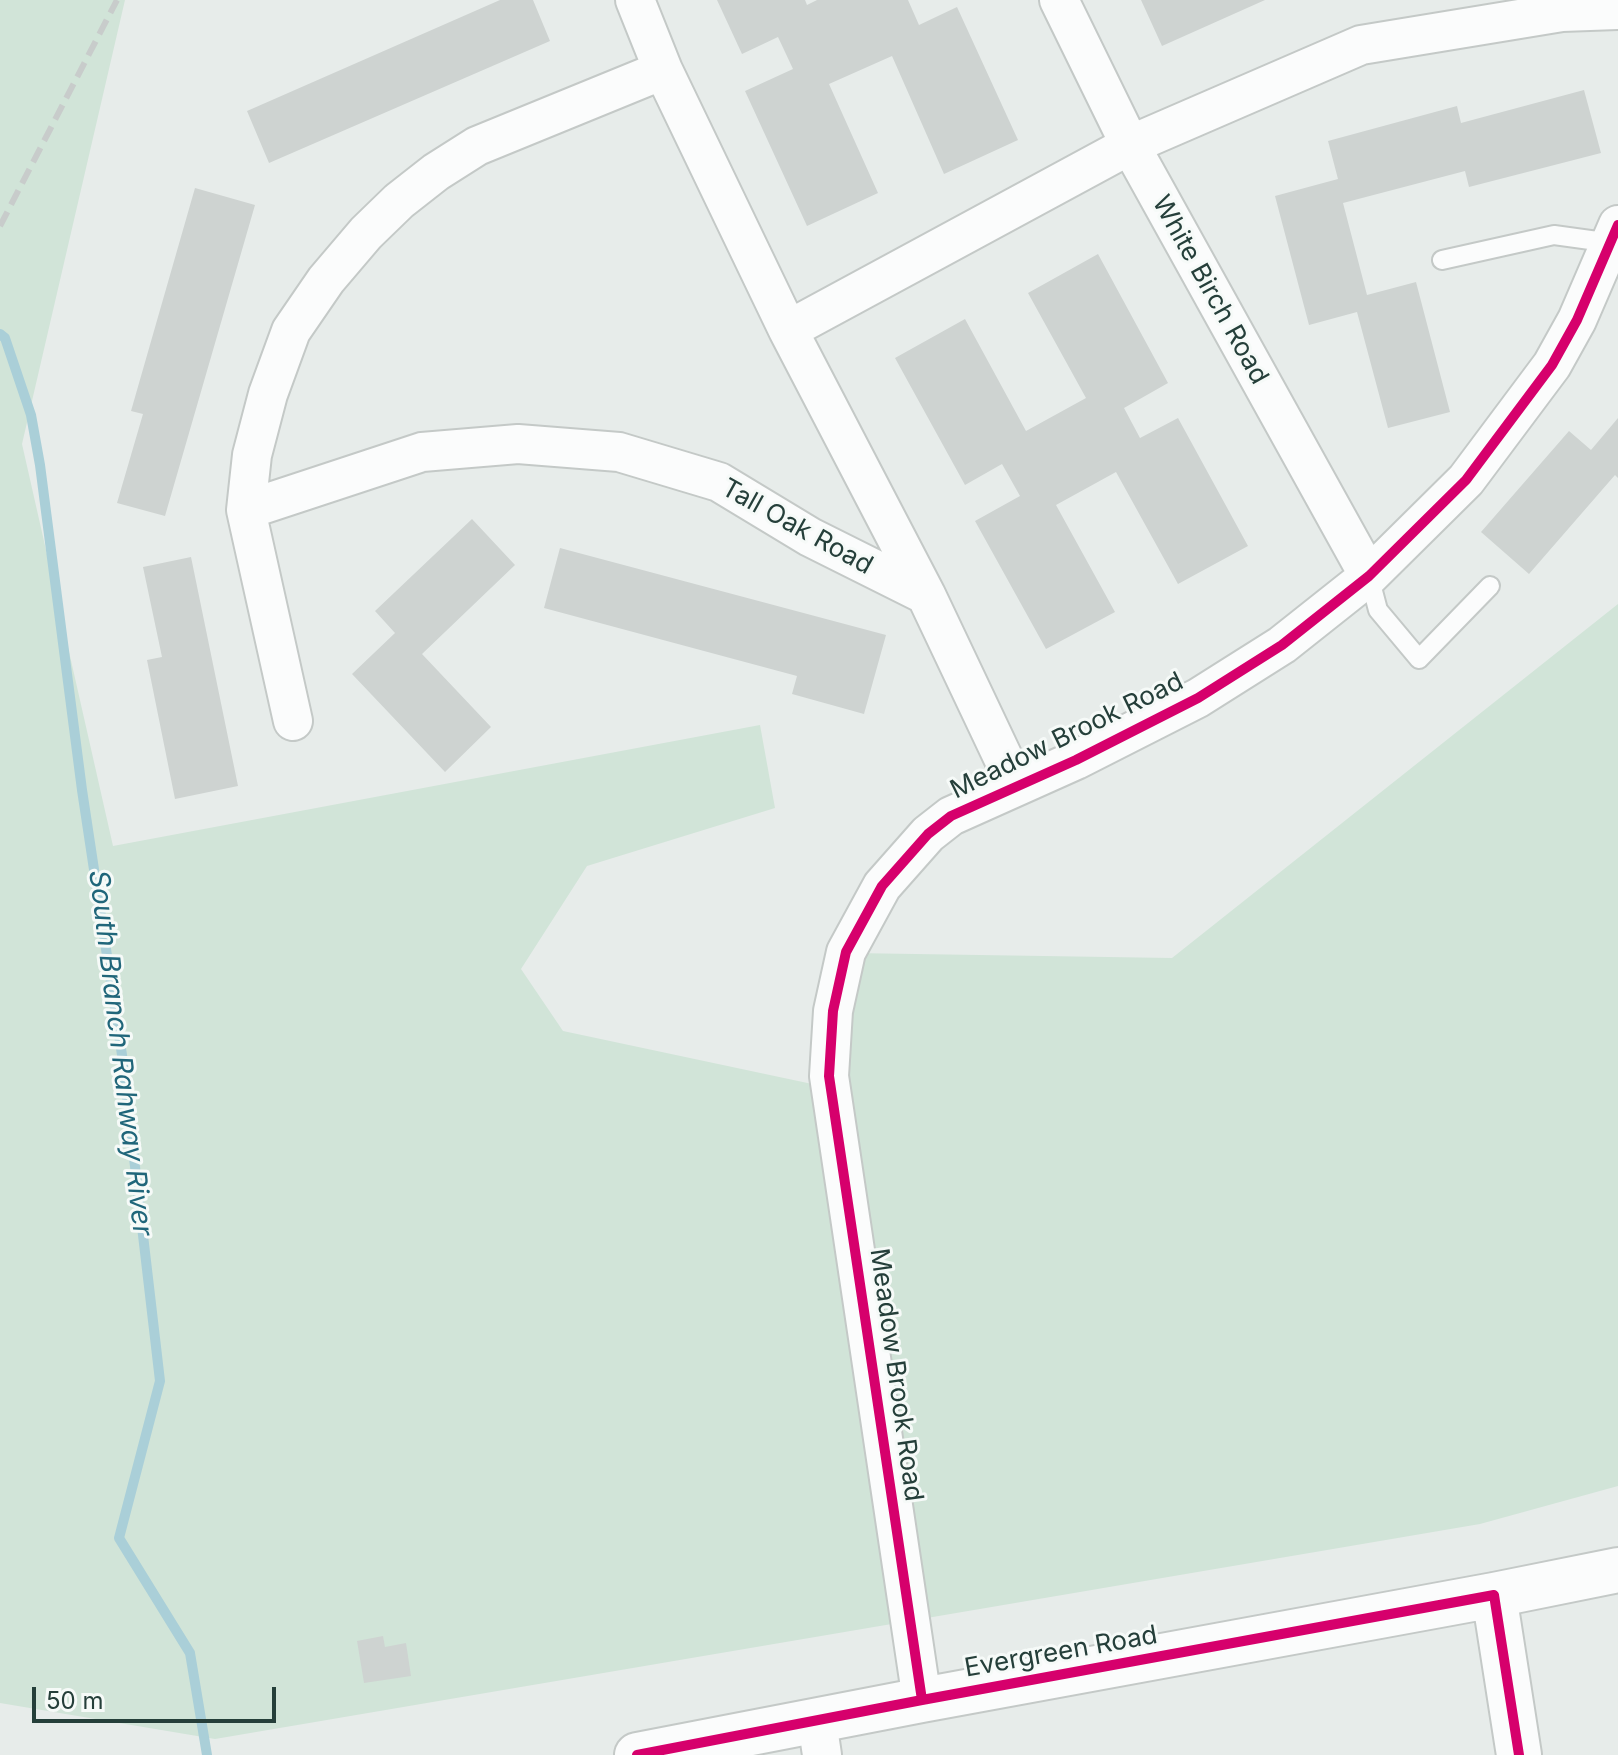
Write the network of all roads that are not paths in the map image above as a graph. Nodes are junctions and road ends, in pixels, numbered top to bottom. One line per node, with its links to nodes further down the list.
1 (635, 0): 5 (street, Tall Oak Road)
2 (1059, 0): 6 (street, White Birch Road)
3 (1559, 6): 4 (street); 6 (street)
4 (1618, 10)
5 (663, 70): 9 (street, Tall Oak Road); 10 (street)
6 (1130, 145): 9 (street); 11 (street, White Birch Road)
7 (1615, 234): 8 (lane); 11 (street, Meadow Brook Road)
8 (1442, 260)
9 (788, 330): 13 (street, Tall Oak Road)
10 (246, 510): 13 (street, Tall Oak Road); 14 (street)
11 (1369, 576): 12 (lane); 15 (street, Meadow Brook Road)
12 (1490, 586)
13 (926, 595): 15 (street, Tall Oak Road)
14 (293, 721)
15 (1016, 785): 18 (street, Meadow Brook Road)
16 (1618, 1570): 17 (street, Evergreen Road)
17 (1494, 1595): 18 (street, Evergreen Road); 21 (street)
18 (922, 1700): 19 (street, Evergreen Road)
19 (819, 1738): 20 (street, Evergreen Road)
20 (637, 1755)
21 (1519, 1755)

